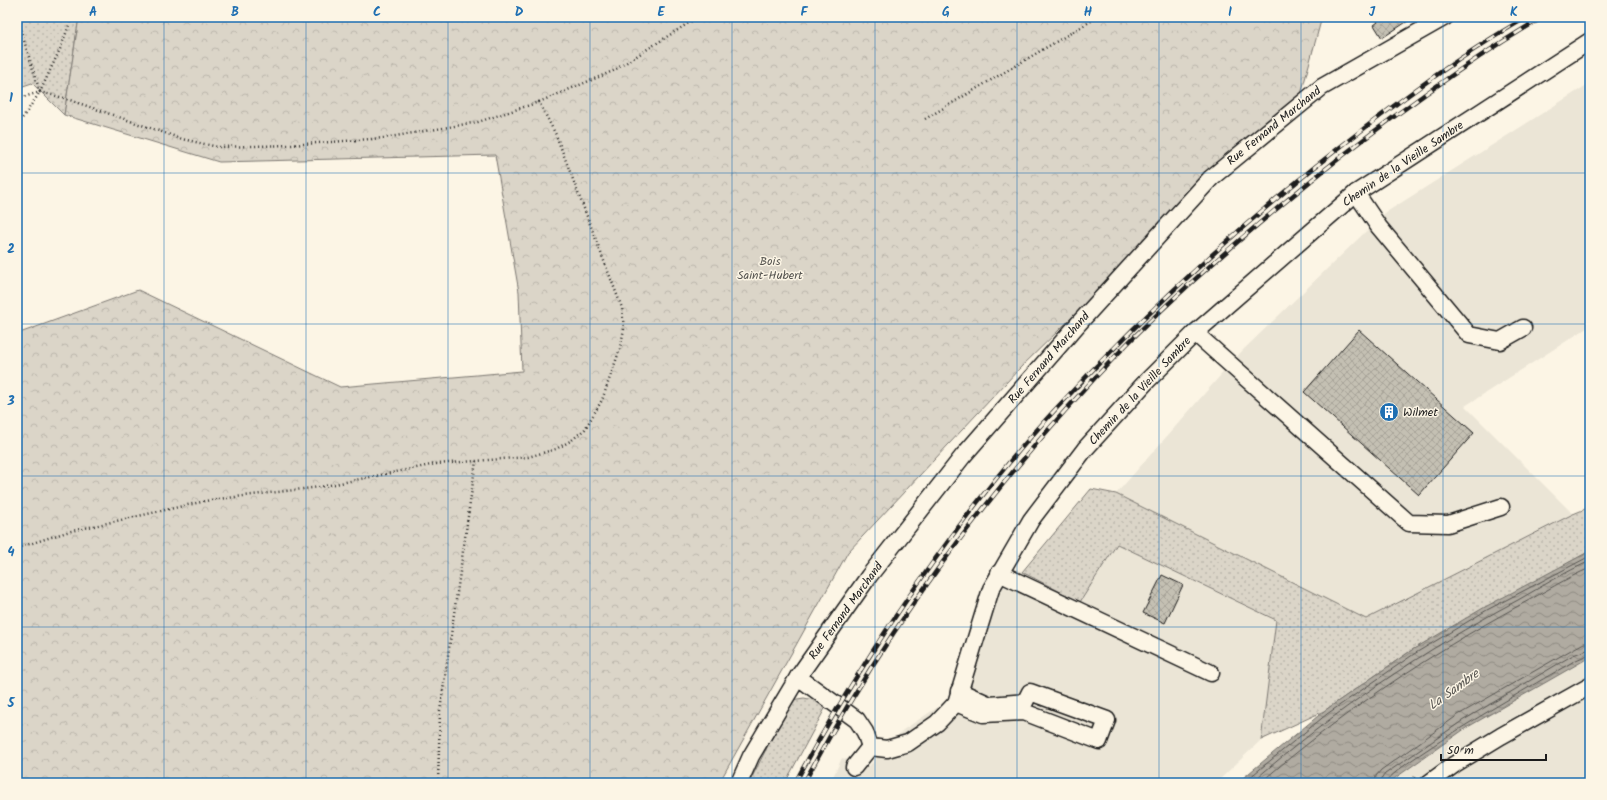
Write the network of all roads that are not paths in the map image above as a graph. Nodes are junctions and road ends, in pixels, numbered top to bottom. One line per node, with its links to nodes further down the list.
1 (1445, 17): 9 (street, Rue Fernand Marchand)
2 (1590, 41): 3 (street, Chemin de la Vieille Sambre)
3 (1356, 193): 4 (street); 5 (street, Chemin de la Vieille Sambre)
4 (1523, 328)
5 (1195, 333): 6 (street); 7 (street, Chemin de la Vieille Sambre)
6 (1501, 507)
7 (999, 573): 8 (street); 11 (street, Chemin de la Vieille Sambre)
8 (1211, 673)
9 (798, 677): 12 (street); 14 (street, Rue Fernand Marchand)
10 (1590, 686): 15 (street)
11 (957, 697): 11 (street); 12 (street, Chemin de la Vieille Sambre)
12 (870, 746): 13 (street)
13 (854, 767)
14 (738, 783)
15 (1429, 783)

